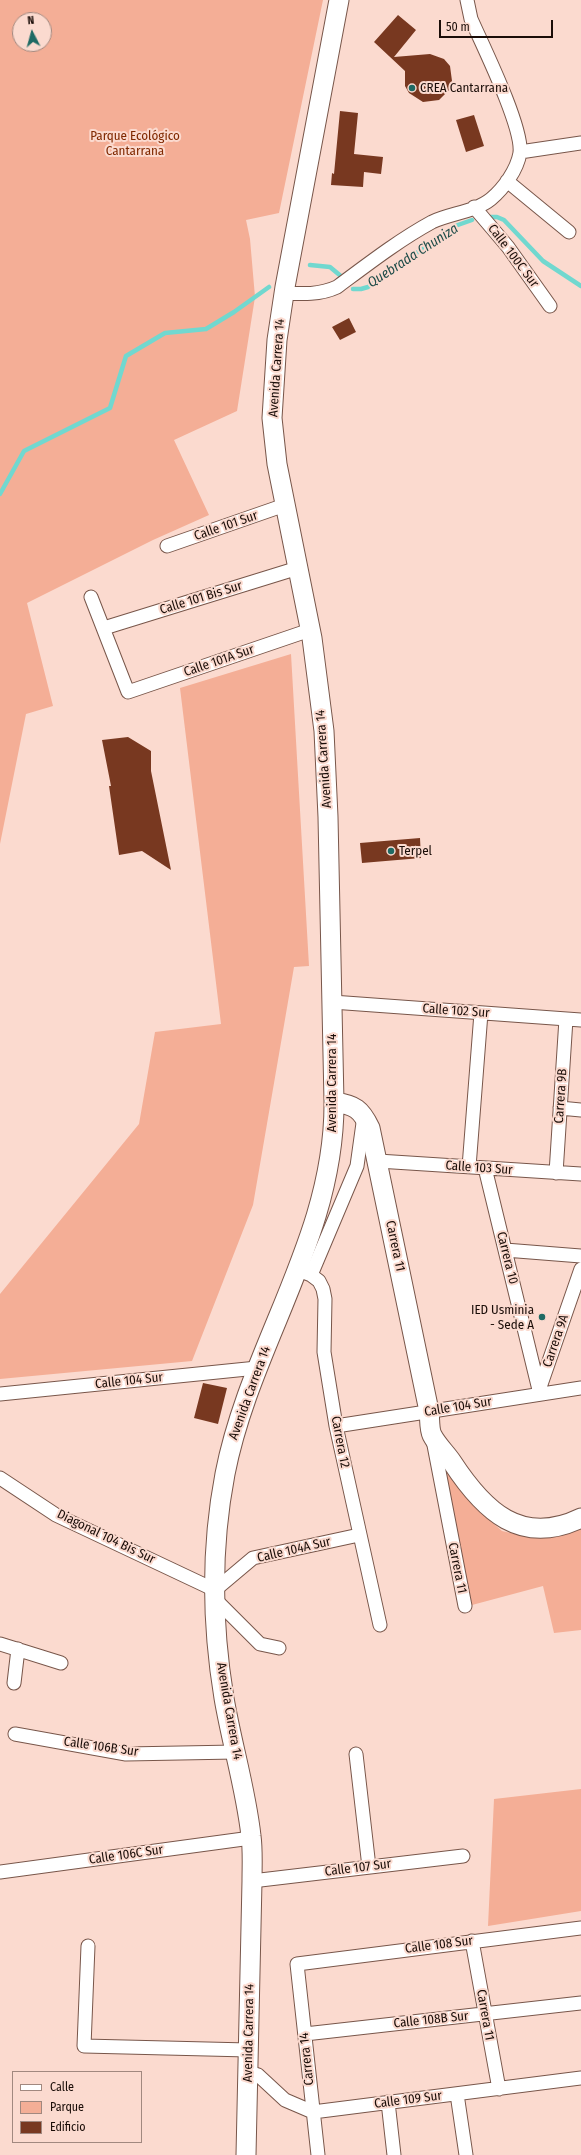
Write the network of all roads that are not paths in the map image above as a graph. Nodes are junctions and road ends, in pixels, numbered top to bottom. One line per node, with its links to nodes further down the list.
1 (339, 0): 8 (main road, Avenida Carrera 14)
2 (467, 0): 4 (street)
3 (581, 143): 4 (street)
4 (520, 152): 5 (street)
5 (507, 181): 6 (street); 7 (street)
6 (474, 207): 8 (street); 9 (street, Calle 100C Sur)
7 (568, 232)
8 (284, 293): 10 (main road, Avenida Carrera 14)
9 (550, 306)
10 (285, 505): 11 (street, Calle 101 Sur); 12 (main road, Avenida Carrera 14)
11 (167, 546)
12 (298, 568): 14 (street, Calle 101 Bis Sur); 15 (main road, Avenida Carrera 14)
13 (91, 597): 14 (street)
14 (104, 628): 15 (street, Calle 101A Sur)
15 (310, 630): 16 (main road, Avenida Carrera 14)
16 (332, 1002): 17 (street, Calle 102 Sur); 20 (main road, Avenida Carrera 14)
17 (481, 1013): 18 (street, Calle 102 Sur); 25 (street)
18 (566, 1019): 19 (street, Calle 102 Sur); 21 (street, Carrera 9B)
19 (581, 1020)
20 (334, 1102): 23 (main road); 32 (main road, Avenida Carrera 14)
21 (560, 1108): 22 (street); 27 (street, Carrera 9B)
22 (581, 1110)
23 (364, 1115): 24 (main road, Carrera 11); 32 (street)
24 (378, 1161): 25 (street, Calle 103 Sur); 37 (main road, Carrera 11)
25 (469, 1167): 26 (street, Calle 103 Sur)
26 (485, 1168): 27 (street, Calle 103 Sur); 29 (street, Carrera 10)
27 (556, 1173): 28 (street, Calle 103 Sur)
28 (581, 1174)
29 (505, 1250): 30 (street); 35 (street, Carrera 10)
30 (581, 1256)
31 (581, 1269): 35 (street, Carrera 9A)
32 (305, 1272): 33 (main road, Avenida Carrera 14); 38 (street, Carrera 12)
33 (257, 1368): 36 (street, Calle 104 Sur); 43 (main road, Avenida Carrera 14)
34 (581, 1388): 35 (street, Calle 104 Sur)
35 (540, 1392): 37 (street, Calle 104 Sur)
36 (0, 1394)
37 (429, 1411): 38 (street, Calle 104 Sur); 39 (main road, Carrera 11)
38 (336, 1426): 42 (street, Carrera 12)
39 (432, 1434): 41 (main road); 44 (street, Carrera 11)
40 (0, 1478): 43 (street, Diagonal 104 Bis Sur)
41 (581, 1518)
42 (359, 1535): 43 (street, Calle 104A Sur); 45 (street, Carrera 12)
43 (215, 1595): 47 (street, Diagonal 104 Bis Sur); 52 (main road, Avenida Carrera 14)
44 (465, 1606)
45 (380, 1625)
46 (0, 1644): 48 (street)
47 (279, 1648)
48 (18, 1649): 49 (street); 50 (street)
49 (61, 1663)
50 (14, 1683)
51 (15, 1734): 52 (street, Calle 106B Sur)
52 (235, 1752): 54 (main road, Avenida Carrera 14)
53 (356, 1754): 56 (street)
54 (251, 1838): 57 (street, Calle 106C Sur); 58 (main road, Avenida Carrera 14)
55 (463, 1856): 56 (street, Calle 107 Sur)
56 (369, 1867): 58 (street, Calle 107 Sur)
57 (0, 1872)
58 (252, 1881): 66 (main road, Avenida Carrera 14)
59 (581, 1928): 60 (street, Calle 108 Sur)
60 (472, 1941): 62 (street, Calle 108 Sur); 64 (street, Carrera 11)
61 (88, 1946): 66 (street)
62 (297, 1964): 65 (street, Carrera 14)
63 (581, 2003): 64 (street, Calle 108B Sur)
64 (485, 2014): 65 (street, Calle 108B Sur); 69 (street, Carrera 11)
65 (305, 2034): 72 (street, Carrera 14)
66 (248, 2050): 67 (main road, Avenida Carrera 14)
67 (248, 2072): 72 (street); 73 (main road, Avenida Carrera 14)
68 (581, 2078): 69 (street, Calle 109 Sur)
69 (499, 2088): 70 (street, Calle 109 Sur)
70 (457, 2094): 71 (street, Calle 109 Sur); 76 (street)
71 (388, 2102): 72 (street, Calle 109 Sur); 75 (street)
72 (313, 2112): 74 (street, Carrera 14)
73 (246, 2155)
74 (318, 2155)
75 (394, 2155)
76 (466, 2155)

